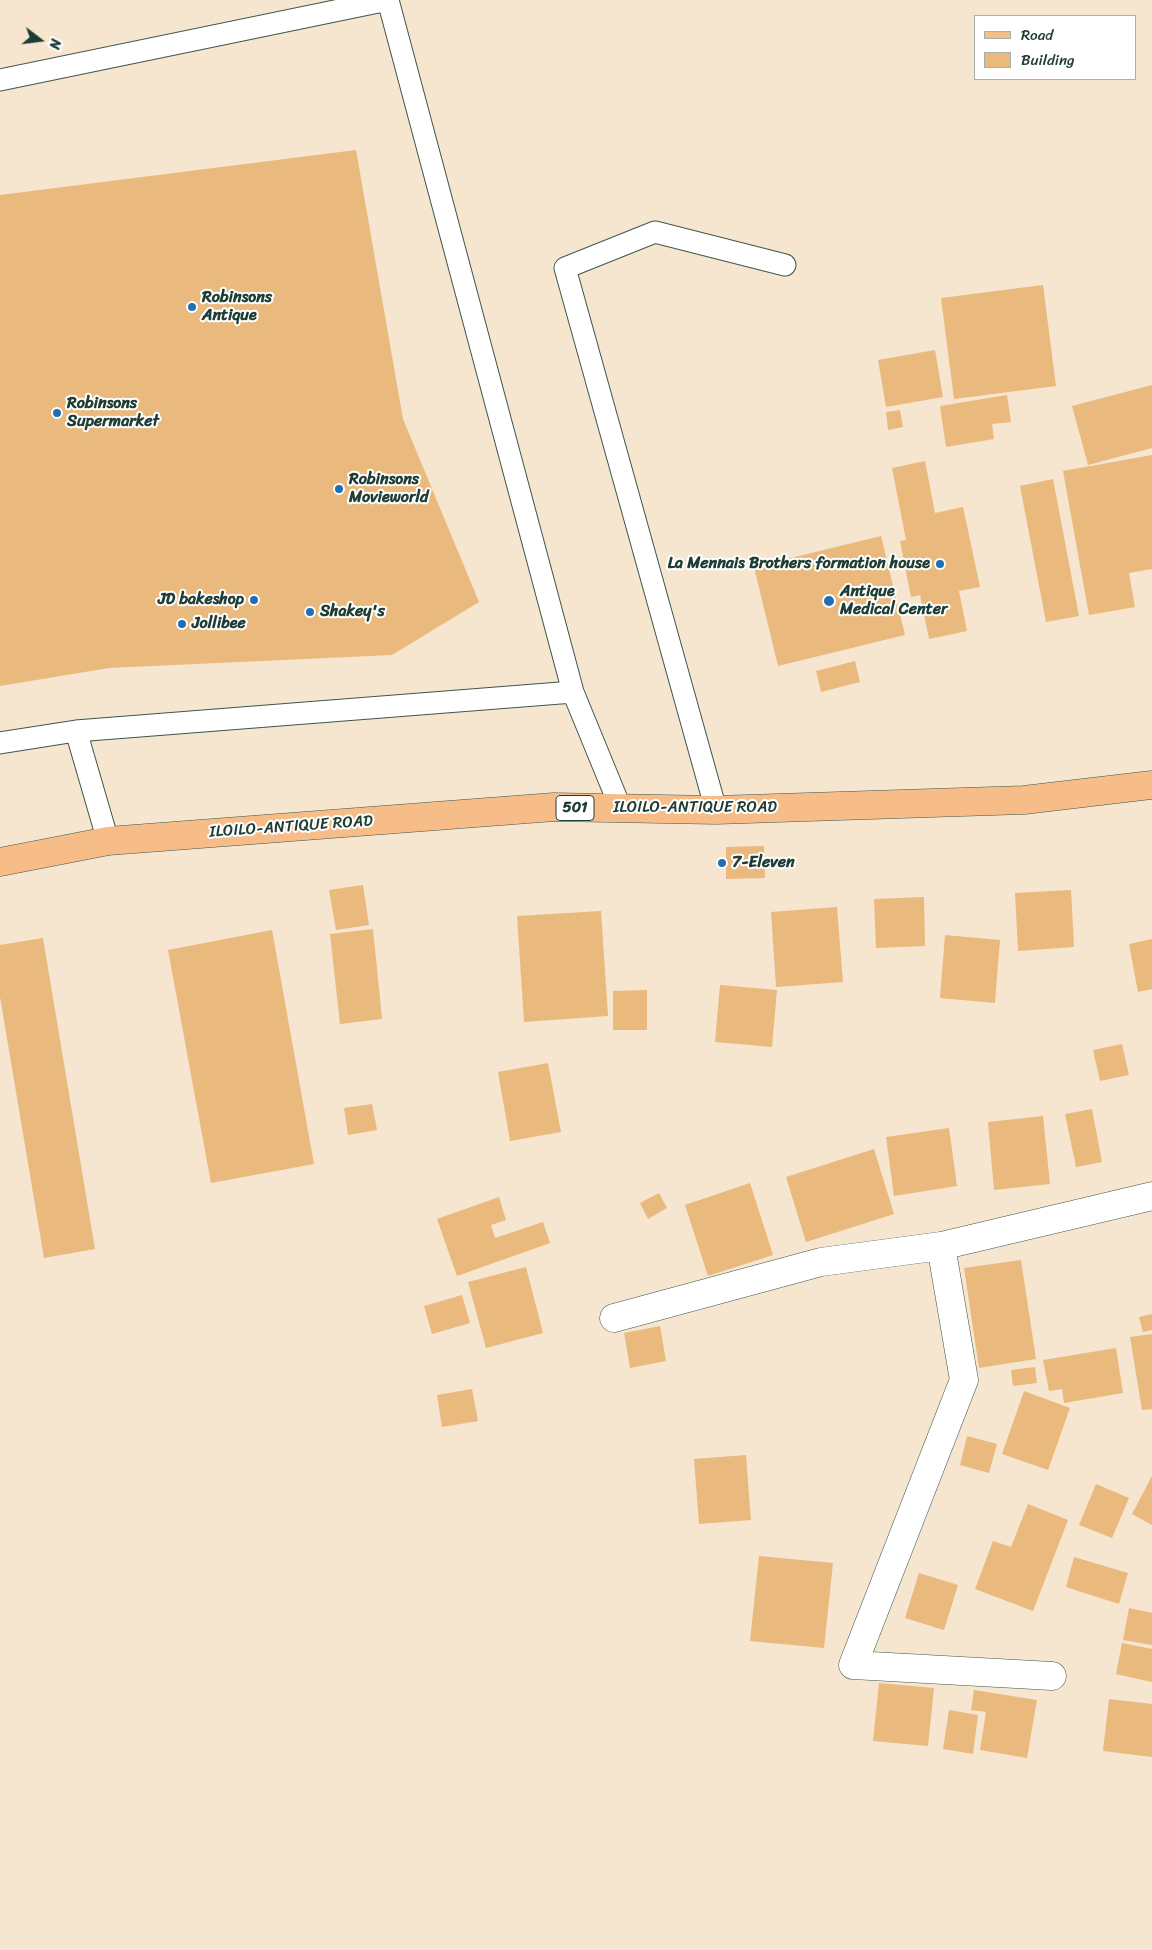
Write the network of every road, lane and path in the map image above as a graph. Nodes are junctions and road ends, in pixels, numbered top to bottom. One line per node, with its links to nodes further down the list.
1 (388, 0): 2 (lane); 4 (lane)
2 (0, 80)
3 (785, 265): 9 (lane)
4 (573, 692): 5 (lane); 8 (lane)
5 (76, 731): 6 (lane); 10 (lane)
6 (0, 744)
7 (1152, 785): 9 (main road, ILOILO-ANTIQUE ROAD / 501)
8 (621, 809): 9 (main road, ILOILO-ANTIQUE ROAD / 501); 10 (main road, ILOILO-ANTIQUE ROAD / 501)
9 (716, 810)
10 (108, 841): 11 (main road, ILOILO-ANTIQUE ROAD / 501)
11 (0, 862)
12 (1152, 1196): 13 (street)
13 (941, 1246): 14 (street); 15 (street)
14 (614, 1318)
15 (1052, 1676)

